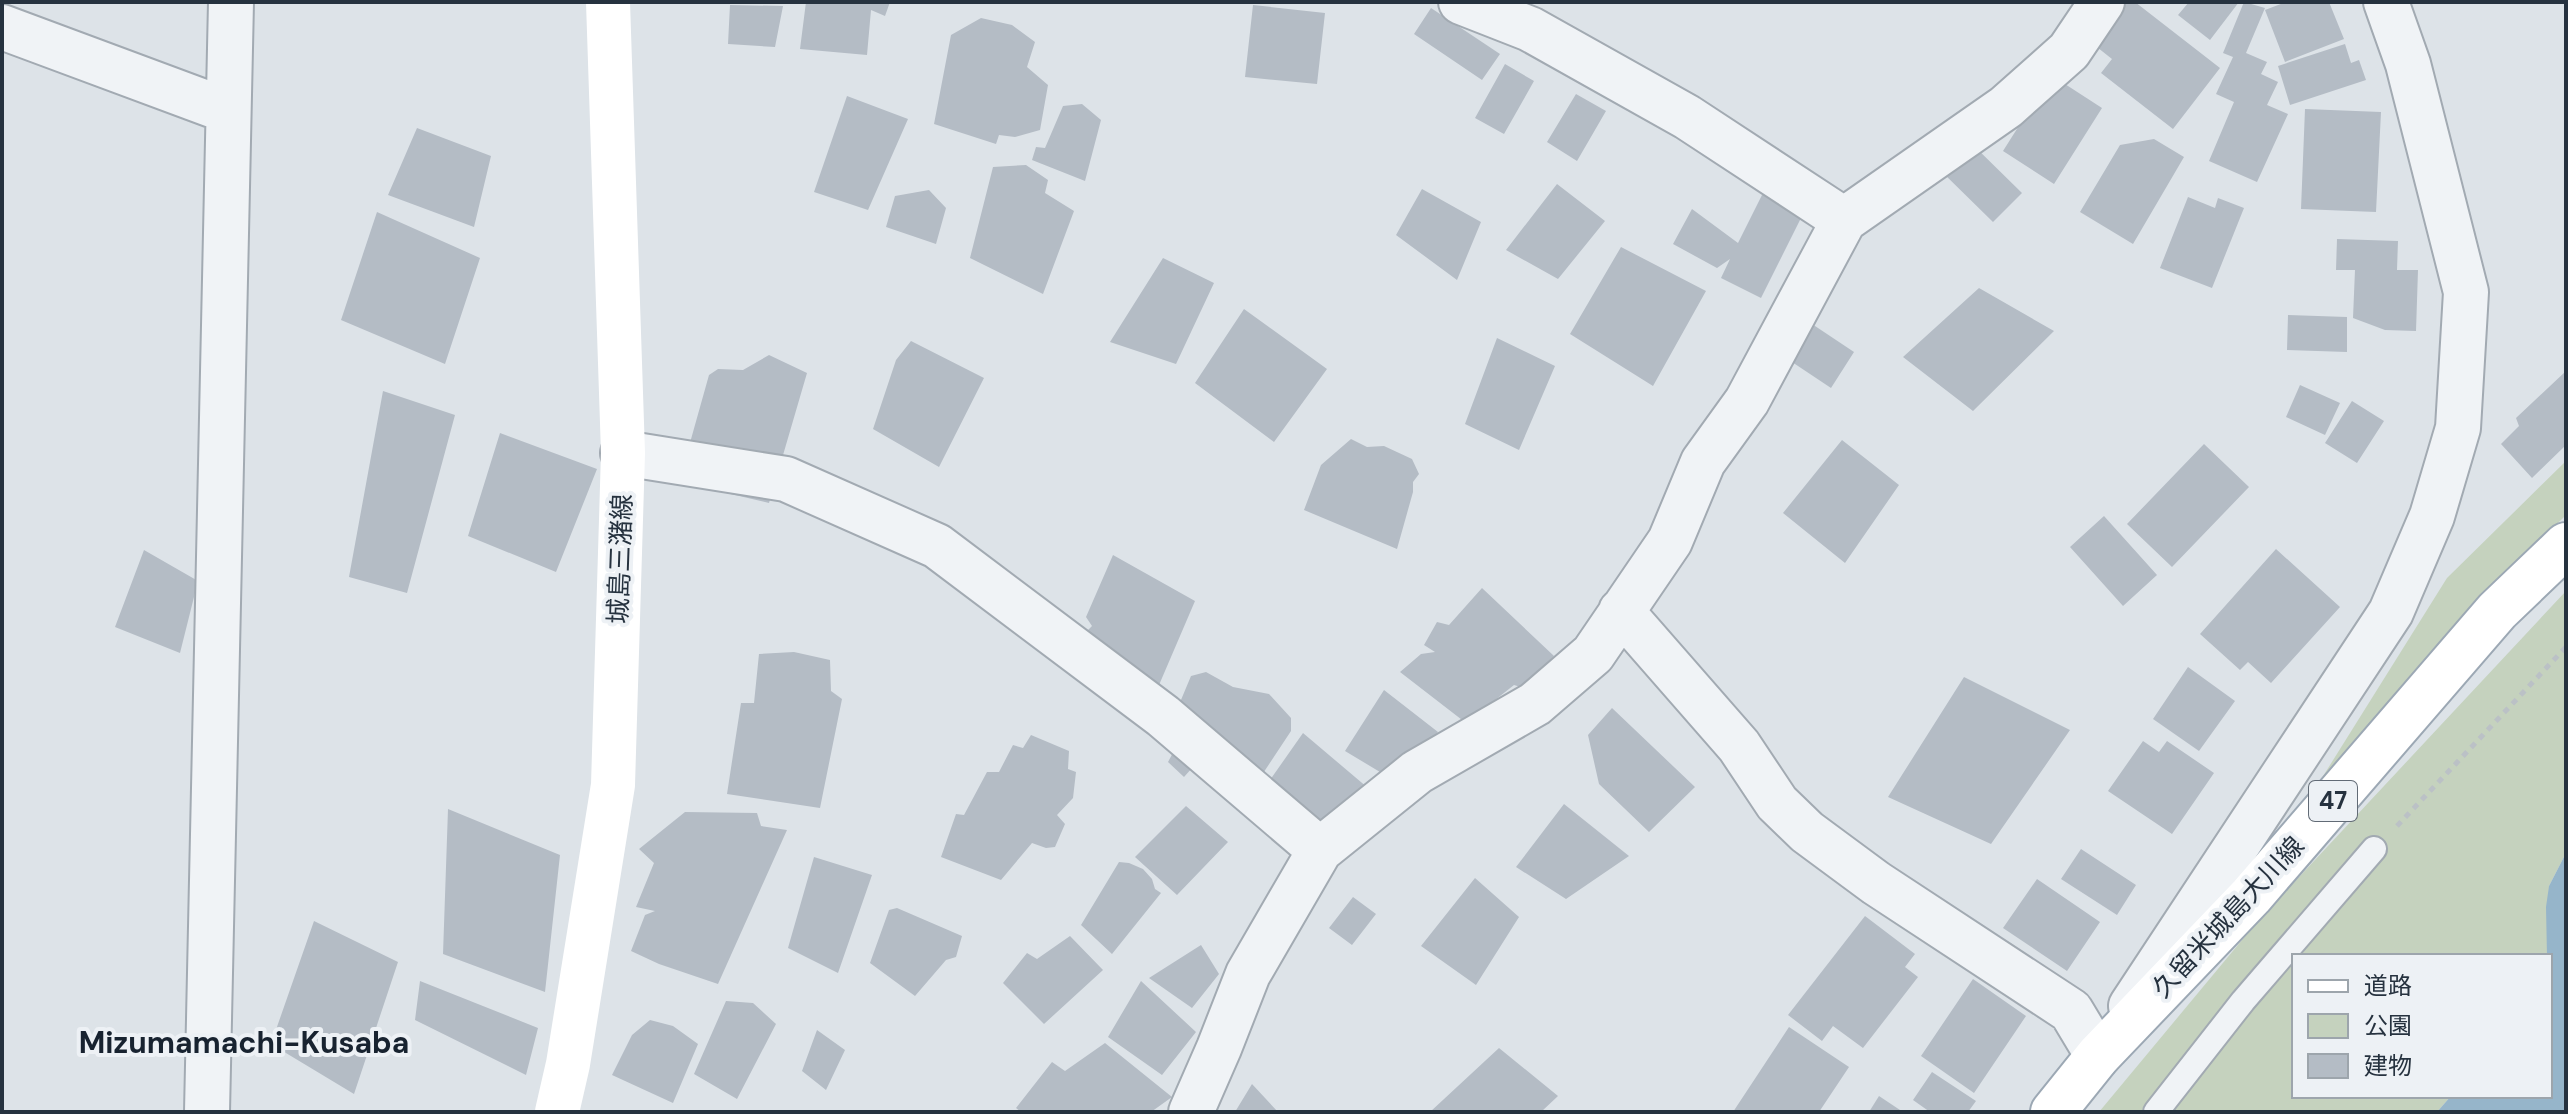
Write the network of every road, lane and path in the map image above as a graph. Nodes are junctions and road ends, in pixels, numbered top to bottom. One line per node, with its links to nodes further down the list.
1 (231, 2): 8 (street)
2 (608, 2): 10 (main road, 城島三潴線)
3 (1461, 2): 6 (street)
4 (2102, 2): 9 (street)
5 (2386, 2): 16 (street)
6 (1541, 15): 9 (street)
7 (2, 27): 8 (street)
8 (228, 111): 17 (street)
9 (1844, 220): 12 (street)
10 (623, 453): 15 (street); 18 (main road, 城島三潴線)
11 (2566, 545): 16 (main road, 久留米城島大川線 / 47)
12 (1621, 611): 15 (street); 16 (street)
13 (2566, 647): 14 (path)
14 (2374, 849): 21 (lane)
15 (1320, 850): 19 (street)
16 (2098, 1056): 20 (main road, 久留米城島大川線 / 47)
17 (207, 1112)
18 (557, 1112)
19 (1191, 1112)
20 (2053, 1112)
21 (2156, 1112)

